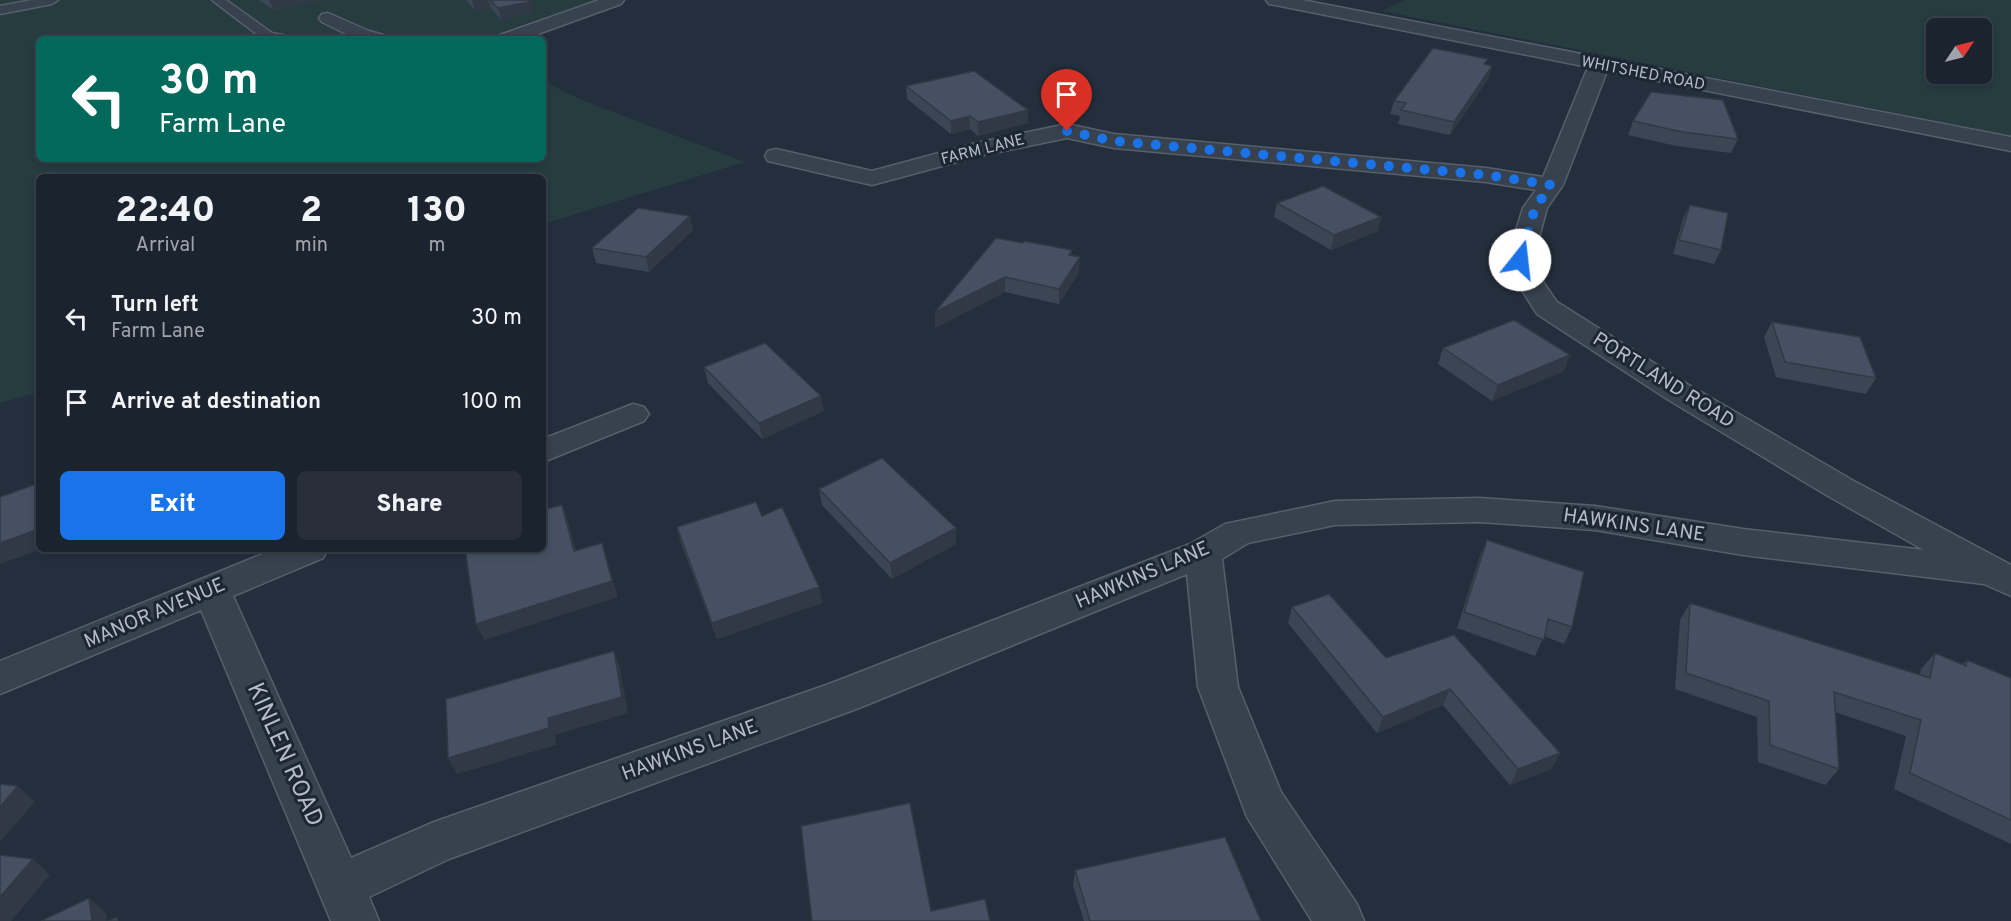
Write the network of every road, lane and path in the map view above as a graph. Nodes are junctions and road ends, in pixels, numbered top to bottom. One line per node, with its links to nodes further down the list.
1 (52, 0): 5 (lane)
2 (218, 0): 7 (lane)
3 (615, 0): 9 (street)
4 (1275, 0): 10 (street, WHITSHED ROAD)
5 (0, 10)
6 (328, 18): 8 (street)
7 (268, 36)
8 (366, 36)
9 (515, 36)
10 (1599, 65): 11 (street, WHITSHED ROAD); 13 (street, PORTLAND ROAD)
11 (2011, 144)
12 (776, 156): 13 (street, FARM LANE)
13 (1551, 185): 18 (street, PORTLAND ROAD)
14 (633, 414): 15 (street)
15 (546, 450)
16 (303, 552): 19 (street, MANOR AVENUE)
17 (1203, 553): 18 (street, HAWKINS LANE); 21 (street, HAWKINS LANE); 22 (street)
18 (1999, 576)
19 (212, 590): 20 (street, MANOR AVENUE); 21 (street, KINLEN ROAD)
20 (0, 678)
21 (348, 904)
22 (1340, 921)

